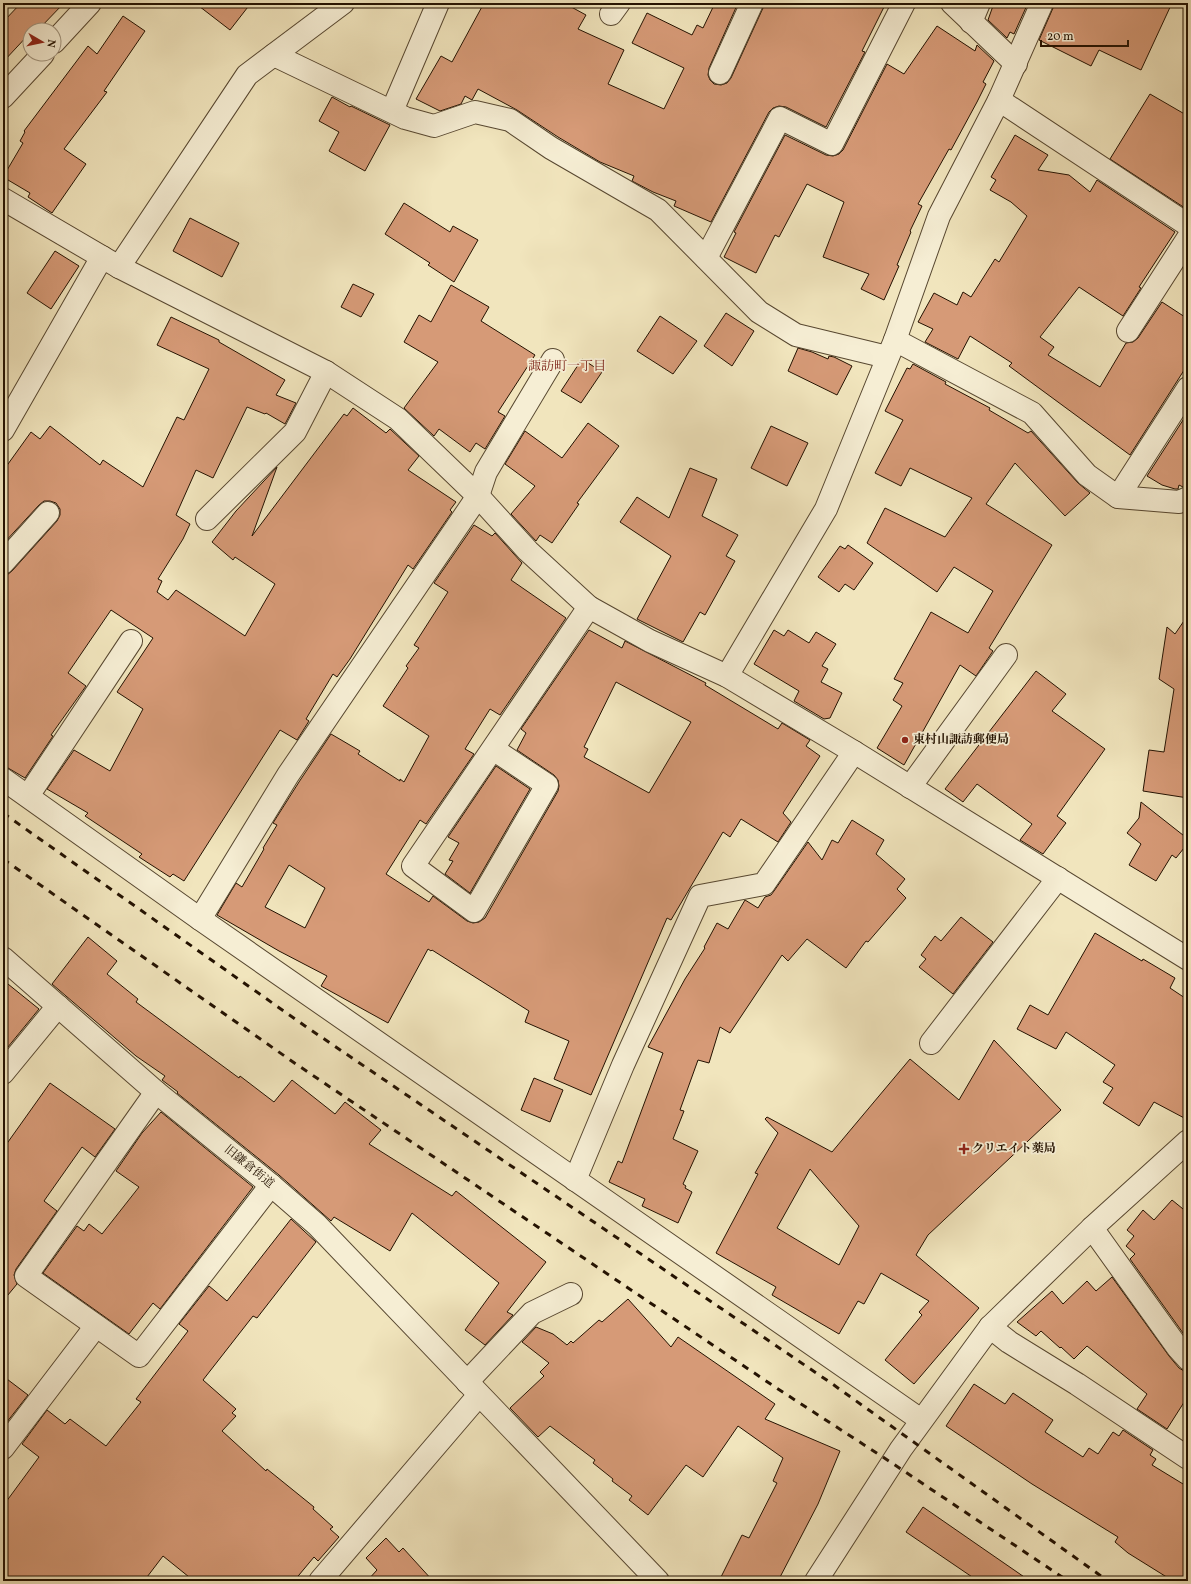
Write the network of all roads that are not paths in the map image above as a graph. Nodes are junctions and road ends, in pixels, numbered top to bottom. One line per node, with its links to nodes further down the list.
1 (90, 3): 9 (street)
2 (343, 3): 10 (street)
3 (438, 3): 16 (street)
4 (752, 3): 13 (street)
5 (904, 3): 20 (street)
6 (952, 3): 8 (street)
7 (1042, 3): 12 (street)
8 (975, 12): 12 (street)
9 (62, 33)
10 (274, 55): 16 (street); 21 (street)
11 (36, 62): 14 (street)
12 (1016, 64): 15 (street)
13 (720, 73)
14 (3, 97)
15 (999, 100): 18 (street); 23 (street)
16 (392, 111): 20 (street)
17 (3, 199): 21 (street)
18 (1188, 225)
19 (1188, 238): 22 (street)
20 (706, 258): 23 (street)
21 (110, 262): 25 (street); 27 (street)
22 (1128, 331)
23 (891, 349): 29 (street); 37 (street)
24 (553, 360): 28 (street)
25 (326, 372): 28 (street); 32 (street)
26 (1188, 388): 29 (street)
27 (3, 430)
28 (478, 496): 34 (street); 44 (street)
29 (1118, 497): 30 (street)
30 (1188, 498)
31 (48, 513): 33 (street)
32 (207, 519)
33 (3, 563)
34 (589, 607): 37 (street); 38 (street)
35 (131, 642): 42 (street)
36 (1006, 655): 41 (street)
37 (727, 676): 39 (street)
38 (493, 749): 38 (street)
39 (854, 752): 41 (street); 52 (street)
40 (3, 779): 42 (street)
41 (910, 787): 43 (street)
42 (28, 796): 44 (street)
43 (1058, 878): 46 (street); 48 (street)
44 (200, 919): 52 (street)
45 (3, 958): 47 (street, 旧鎌倉街道)
46 (1188, 959)
47 (58, 1006): 49 (street); 50 (street, 旧鎌倉街道)
48 (931, 1043)
49 (3, 1073)
50 (156, 1092): 53 (street, 旧鎌倉街道); 56 (street)
51 (1188, 1141): 54 (street)
52 (575, 1180): 60 (street)
53 (272, 1185): 56 (street); 59 (street, 旧鎌倉街道)
54 (1092, 1228): 57 (street); 58 (street)
55 (571, 1294): 59 (street)
56 (96, 1326): 61 (street)
57 (990, 1327): 60 (street); 62 (street)
58 (1188, 1359)
59 (473, 1388): 63 (street); 64 (street, 旧鎌倉街道)
60 (921, 1420): 65 (street)
61 (3, 1448)
62 (1188, 1458)
63 (320, 1581)
64 (658, 1581)
65 (816, 1581)

